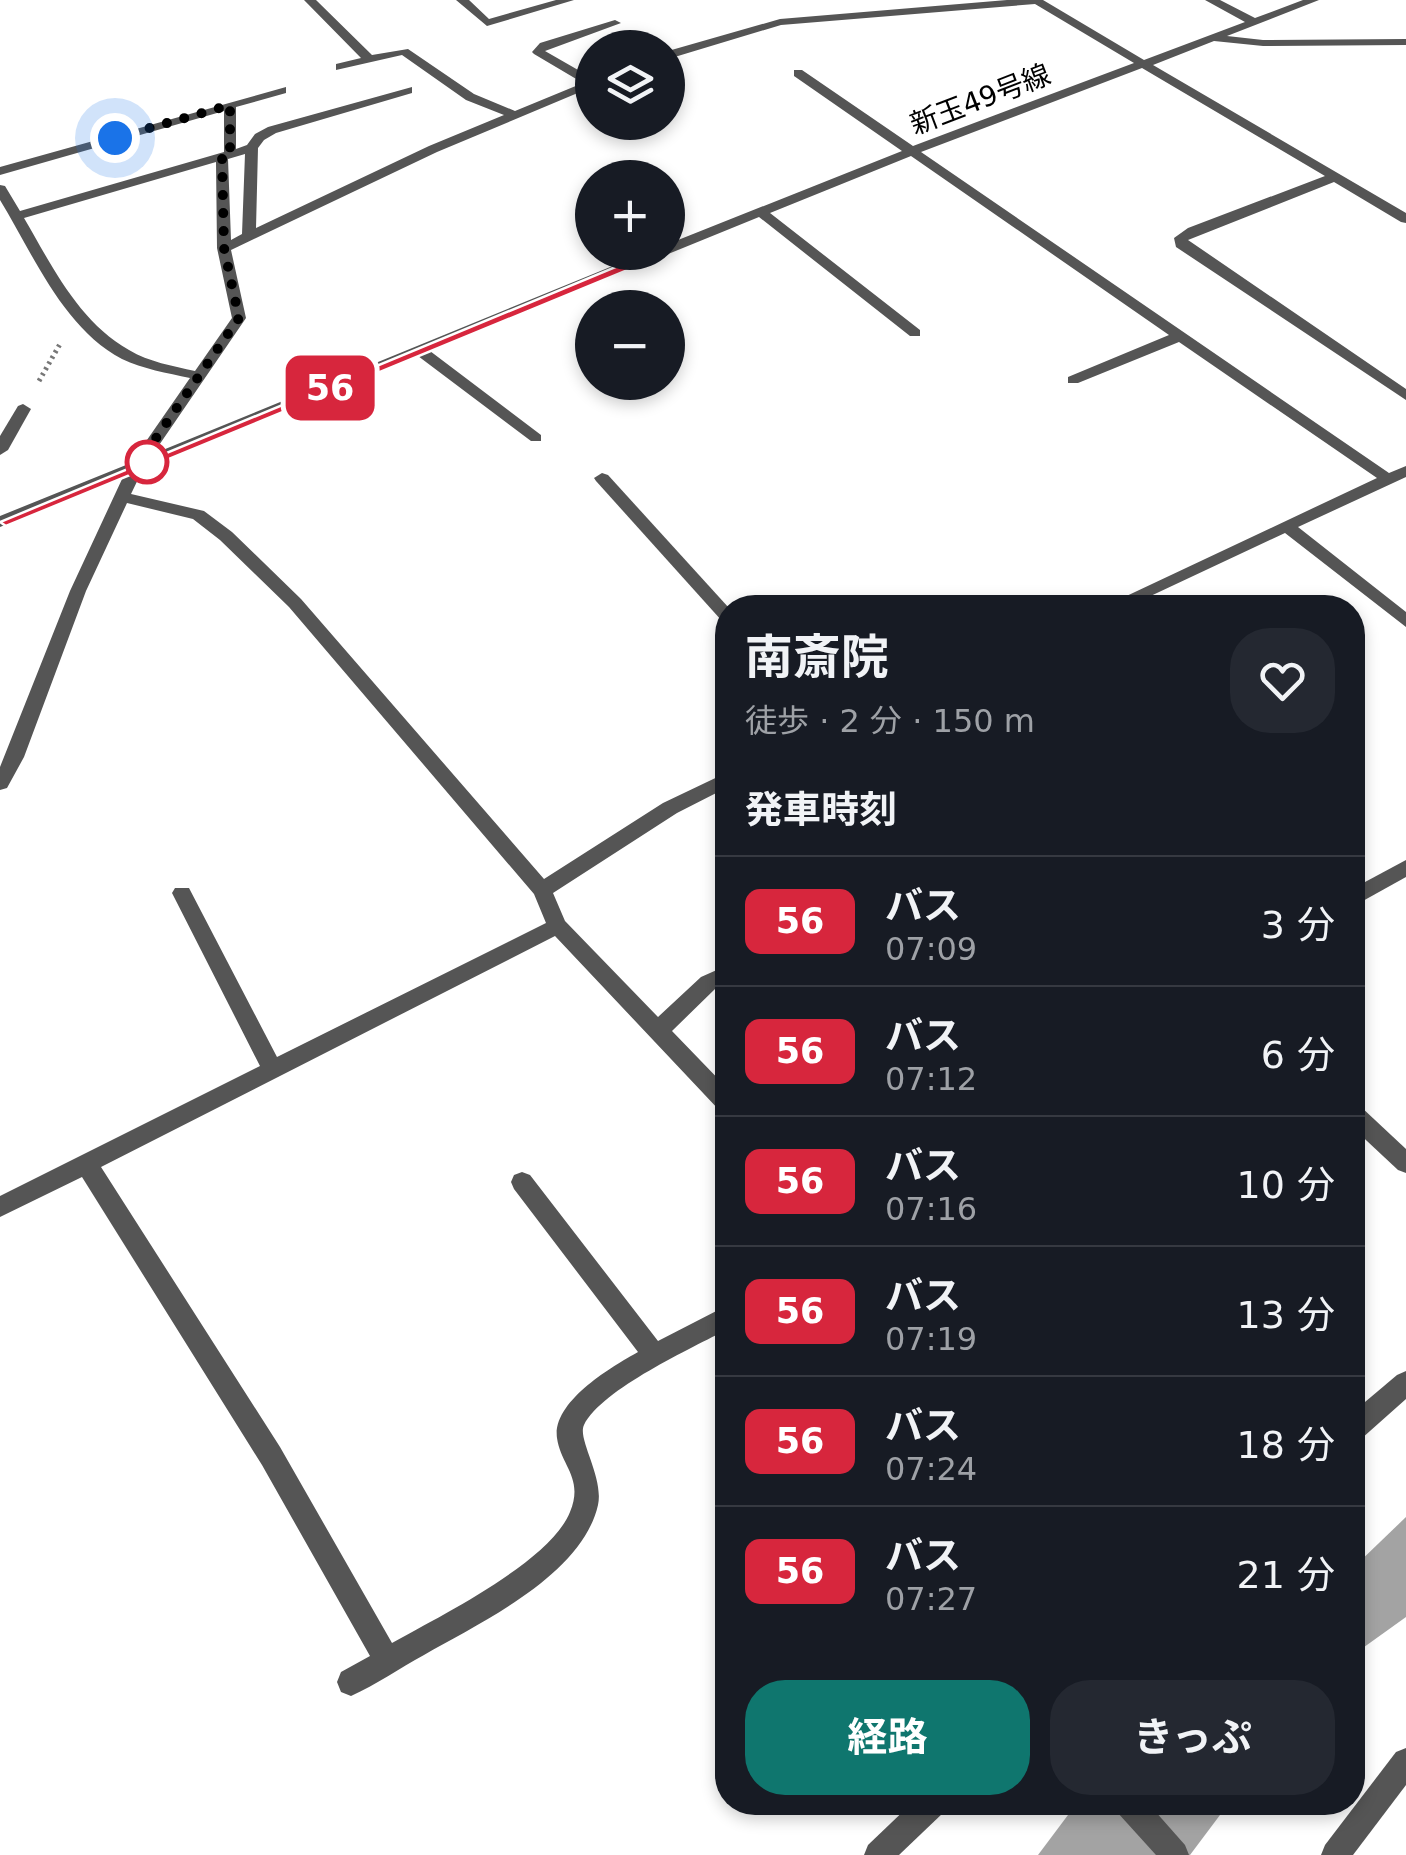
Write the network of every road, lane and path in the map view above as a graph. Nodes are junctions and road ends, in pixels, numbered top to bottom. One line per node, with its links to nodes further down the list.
1 (310, 0): 14 (street)
2 (462, 0): 3 (street)
3 (568, 0)
4 (1035, 0): 13 (street); 15 (street)
5 (1212, 0): 7 (street)
6 (1313, 0): 7 (street, 新玉49号線)
7 (1254, 22): 11 (street, 新玉49号線)
8 (616, 24): 9 (street)
9 (595, 30)
10 (575, 36): 17 (street)
11 (1212, 38): 12 (street); 15 (street, 新玉49号線)
12 (1406, 42)
13 (685, 50)
14 (370, 60): 16 (street); 23 (street)
15 (1144, 64): 25 (street, 新玉49号線); 28 (street)
16 (340, 67)
17 (575, 73)
18 (798, 73): 25 (street)
19 (282, 90): 22 (street)
20 (408, 90): 24 (street)
21 (575, 90): 23 (street)
22 (230, 105): 26 (street); 27 (street)
23 (513, 114): 33 (street)
24 (252, 148): 26 (street); 33 (street)
25 (910, 152): 30 (street, 新玉49号線); 39 (street)
26 (226, 155): 31 (street); 35 (street)
27 (0, 171)
28 (1335, 177): 32 (street); 43 (street)
29 (0, 190): 31 (street)
30 (760, 212): 34 (street, 新玉49号線); 38 (street)
31 (17, 216): 37 (street)
32 (1406, 219)
33 (249, 236): 35 (street)
34 (685, 242)
35 (224, 248): 41 (street)
36 (617, 270): 40 (street)
37 (78, 313): 41 (street); 44 (path)
38 (914, 332)
39 (1180, 336): 42 (street); 50 (street)
40 (421, 351): 45 (street); 47 (street)
41 (198, 376): 47 (street)
42 (1072, 380)
43 (1406, 396)
44 (23, 409): 46 (street)
45 (536, 438)
46 (0, 450)
47 (136, 467): 51 (street); 52 (street)
48 (1406, 471): 50 (street)
49 (602, 478): 55 (street)
50 (1388, 479): 53 (street)
51 (122, 497): 57 (street); 60 (street)
52 (0, 522)
53 (1288, 527): 54 (street); 56 (street)
54 (1138, 595)
55 (715, 603)
56 (1406, 621)
57 (0, 783)
58 (715, 786): 60 (street)
59 (1406, 868): 61 (street)
60 (542, 890): 63 (street)
61 (1365, 892)
62 (182, 893): 66 (street)
63 (557, 926): 65 (street); 66 (street)
64 (715, 979): 65 (street)
65 (659, 1030): 67 (street)
66 (272, 1070): 69 (street)
67 (715, 1090)
68 (1365, 1125): 70 (street)
69 (86, 1163): 72 (street); 77 (street)
70 (1406, 1163)
71 (522, 1182): 74 (street)
72 (0, 1207)
73 (715, 1323): 74 (street)
74 (656, 1357): 77 (street)
75 (1406, 1383): 76 (street)
76 (1365, 1419)
77 (386, 1660): 78 (street)
78 (352, 1682)
79 (1406, 1762): 84 (street)
80 (920, 1815): 82 (street)
81 (1139, 1815): 83 (street)
82 (878, 1855)
83 (1175, 1855)
84 (1336, 1855)

